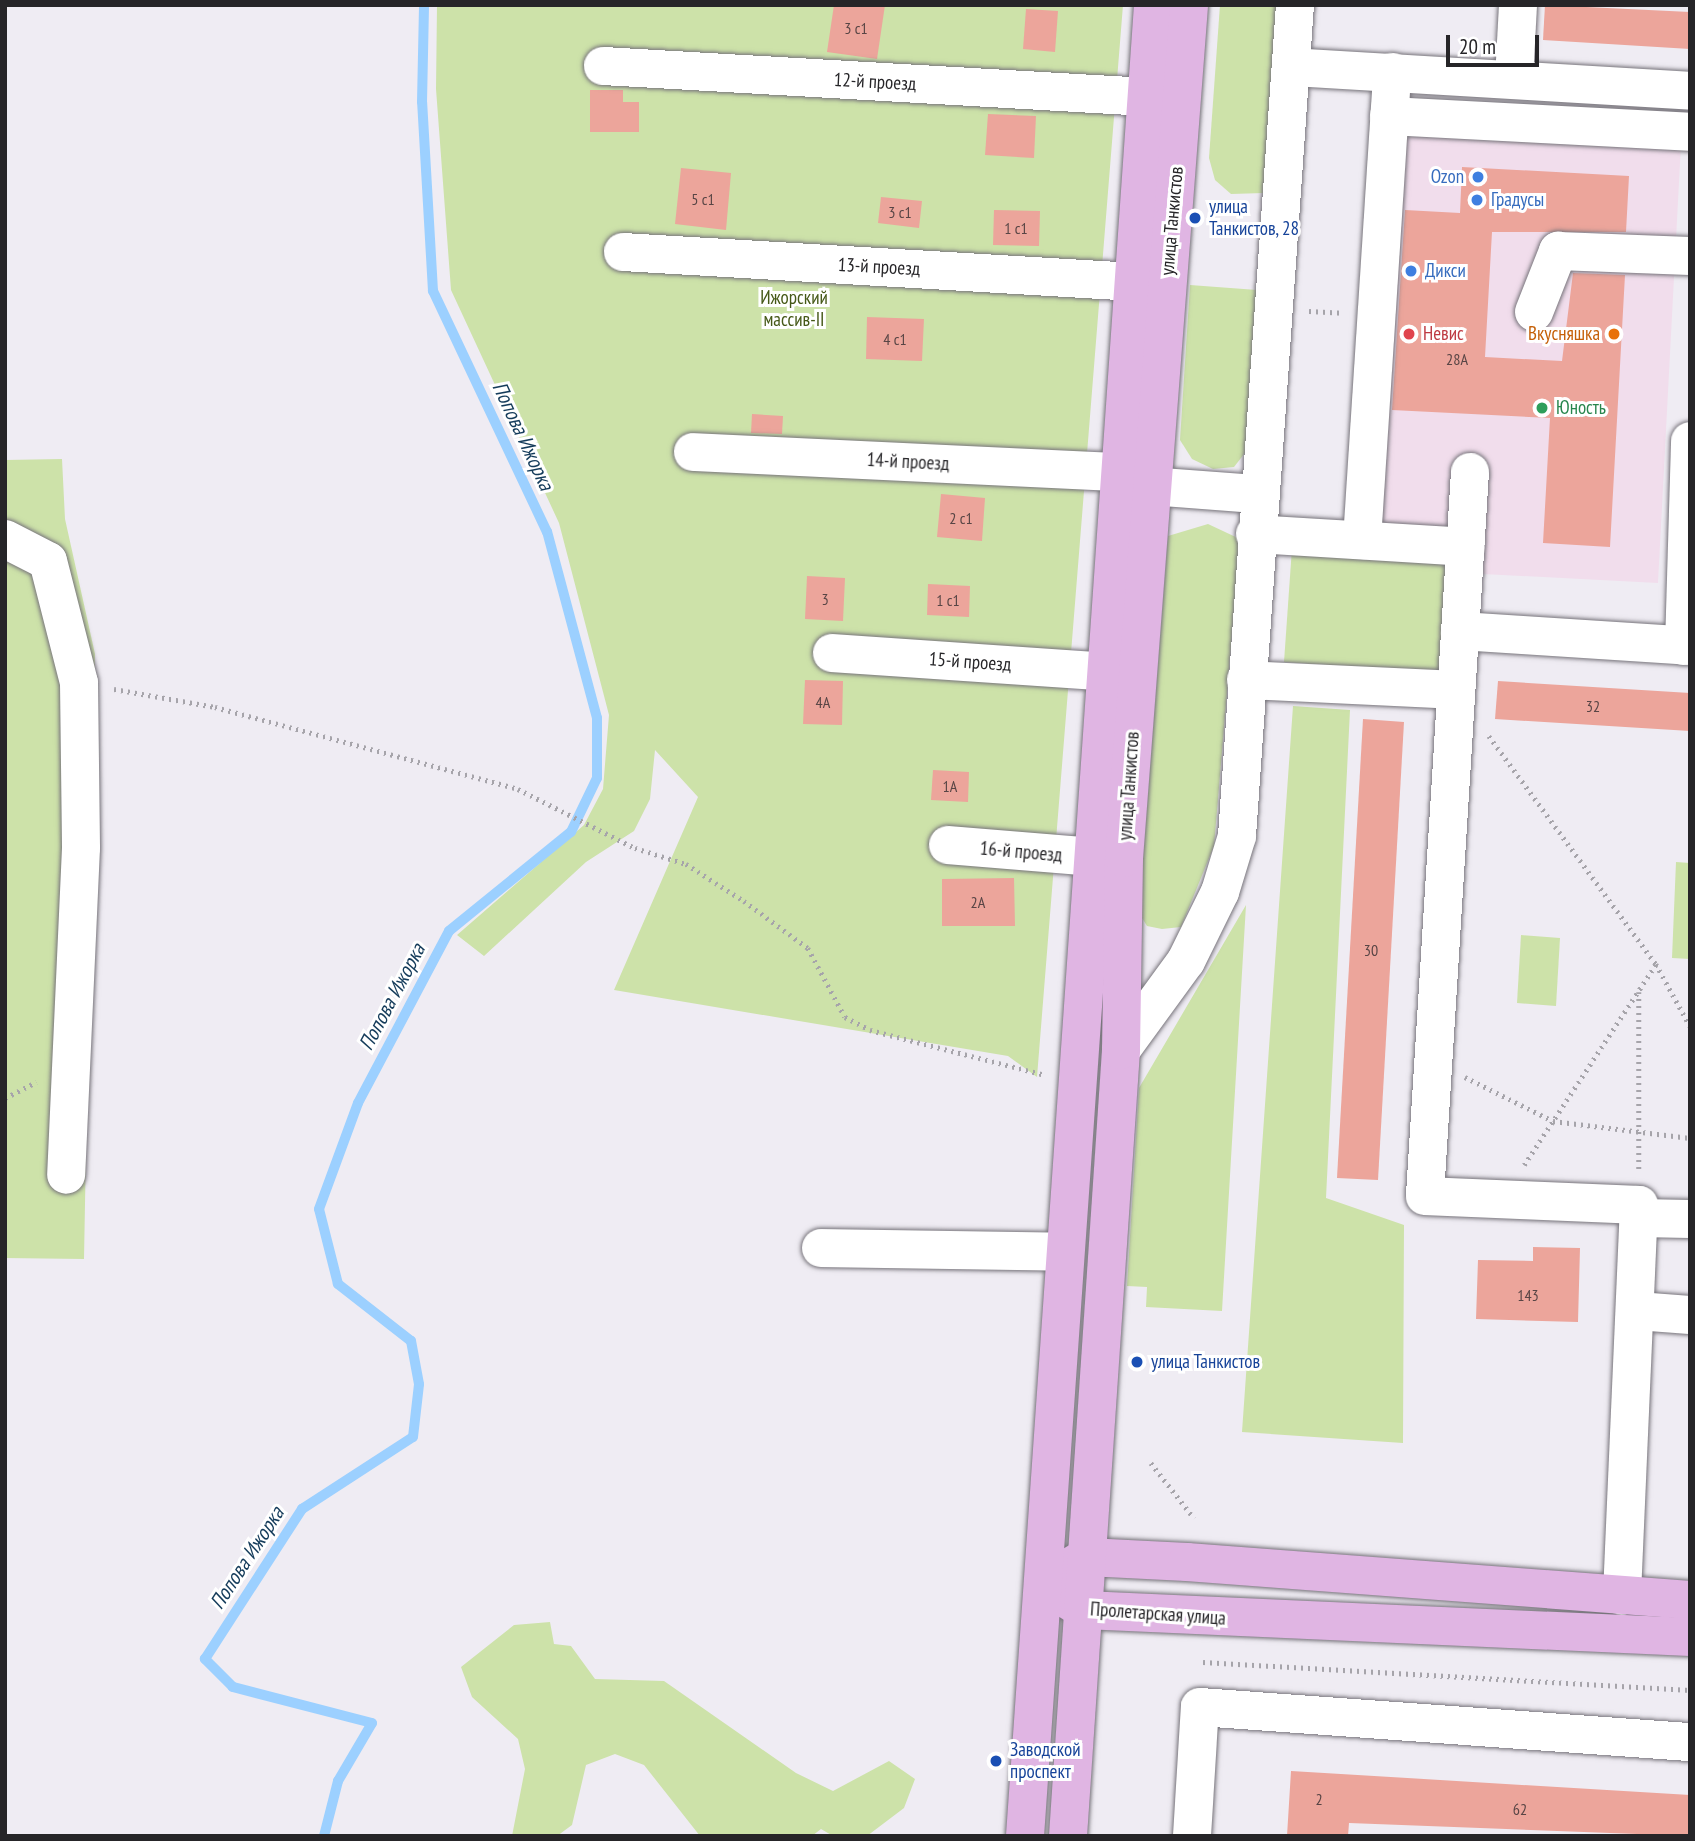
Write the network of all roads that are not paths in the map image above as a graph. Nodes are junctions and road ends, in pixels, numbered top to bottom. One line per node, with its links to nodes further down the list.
1 (1153, 5): 10 (main road, улица Танкистов)
2 (1189, 5): 20 (main road, улица Танкистов)
3 (1295, 5): 6 (street)
4 (1518, 5): 8 (street)
5 (603, 66): 10 (street, 12-й проезд)
6 (1291, 67): 7 (street); 21 (street)
7 (1392, 72): 8 (street); 11 (street)
8 (1514, 79): 9 (street)
9 (1690, 90)
10 (1147, 97): 15 (main road, улица Танкистов)
11 (1389, 116): 12 (street); 24 (street)
12 (1690, 132)
13 (622, 252): 15 (street, 13-й проезд)
14 (1690, 256): 16 (street)
15 (1122, 281): 20 (main road, улица Танкистов)
16 (1534, 312)
17 (1690, 442): 27 (street)
18 (694, 452): 20 (street, 14-й проезд)
19 (1470, 472): 25 (street)
20 (1132, 481): 21 (street, 14-й проезд); 29 (main road, улица Танкистов); 34 (main road, улица Танкистов)
21 (1257, 494): 22 (street)
22 (1255, 534): 24 (street); 30 (street)
23 (5, 540): 35 (street)
24 (1362, 540): 25 (street)
25 (1466, 547): 26 (street)
26 (1460, 631): 27 (street); 31 (street)
27 (1687, 646)
28 (832, 653): 29 (street, 15-й проезд)
29 (1108, 672): 33 (main road, улица Танкистов)
30 (1246, 680): 31 (street); 34 (street)
31 (1455, 690): 36 (street)
32 (948, 845): 33 (street, 16-й проезд)
33 (1094, 857): 39 (main road, улица Танкистов)
34 (1121, 1050): 42 (main road, улица Танкистов)
35 (66, 1175)
36 (1639, 1212): 37 (street); 40 (street)
37 (1690, 1219)
38 (821, 1248): 39 (street)
39 (1064, 1252): 43 (main road, улица Танкистов)
40 (1637, 1311): 41 (street); 44 (street)
41 (1690, 1315)
42 (1087, 1558): 43 (main road); 44 (main road); 46 (main road, улица Танкистов)
43 (1040, 1584): 46 (main road, Пролетарская улица); 49 (main road)
44 (1622, 1596): 45 (main road)
45 (1690, 1600)
46 (1084, 1610): 47 (main road, Пролетарская улица); 50 (main road)
47 (1690, 1637)
48 (1690, 1742): 51 (street)
49 (1024, 1836)
50 (1068, 1836)
51 (1192, 1836)

